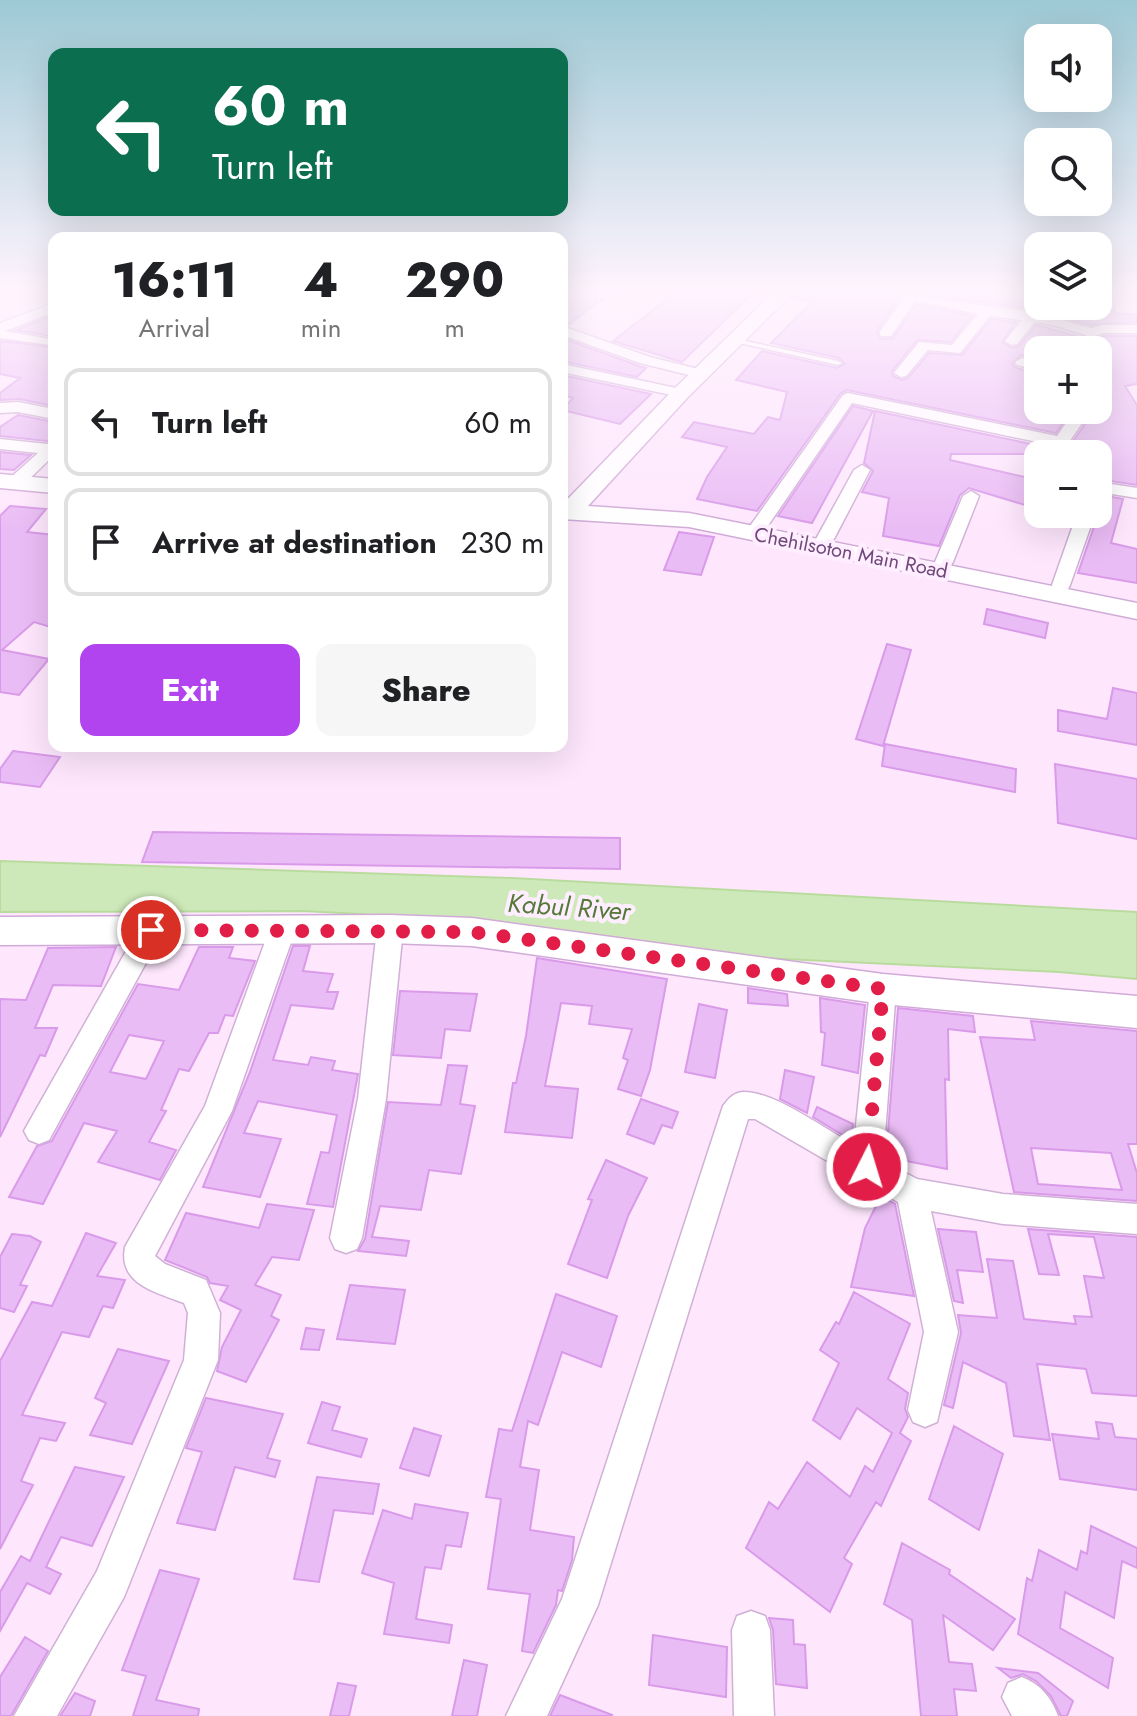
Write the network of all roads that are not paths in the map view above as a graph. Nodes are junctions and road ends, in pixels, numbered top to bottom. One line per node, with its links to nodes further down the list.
1 (572, 370): 7 (street)
2 (685, 370): 6 (street)
3 (705, 370): 6 (main road)
4 (903, 370): 5 (street)
5 (901, 373)
6 (701, 374): 7 (main road)
7 (681, 393): 21 (main road)
8 (0, 408): 9 (street)
9 (48, 413)
10 (1073, 424): 22 (street)
11 (0, 444): 12 (street)
12 (48, 448)
13 (48, 451): 15 (street)
14 (862, 470): 24 (street)
15 (5, 485): 16 (main road); 19 (main road)
16 (48, 486)
17 (1112, 489): 18 (street)
18 (1137, 493)
19 (48, 494)
20 (971, 496): 25 (street)
21 (568, 508): 22 (main road, Chehilsoton Main Road); 28 (main road, Chehilsoton Main Road)
22 (759, 526): 24 (main road, Chehilsoton Main Road)
23 (1081, 528): 26 (street)
24 (825, 539): 25 (main road, Chehilsoton Main Road)
25 (944, 562): 26 (main road, Chehilsoton Main Road)
26 (1061, 585): 27 (main road, Chehilsoton Main Road)
27 (1137, 600)
28 (1137, 611)
29 (390, 929): 32 (main road); 33 (main road); 39 (street)
30 (151, 930): 31 (main road); 32 (main road); 35 (street)
31 (0, 931)
32 (282, 931): 42 (street)
33 (883, 989): 34 (main road); 36 (street)
34 (1137, 1012)
35 (39, 1131)
36 (867, 1167): 37 (street); 43 (street)
37 (912, 1193): 38 (street); 40 (street)
38 (1137, 1219)
39 (346, 1238)
40 (925, 1410)
41 (751, 1630): 44 (street)
42 (34, 1716)
43 (526, 1716)
44 (754, 1716)

